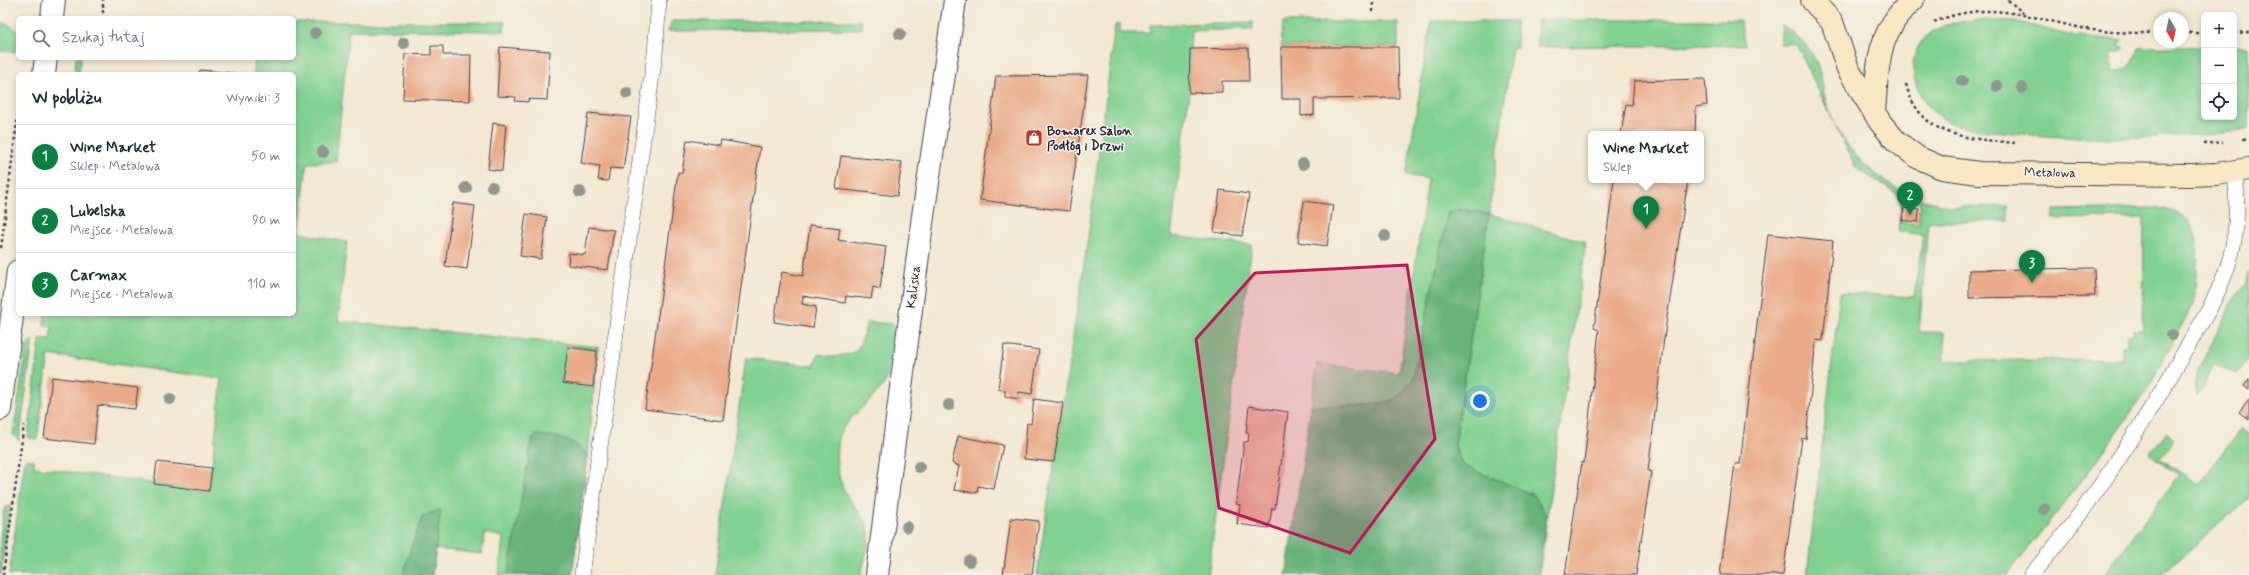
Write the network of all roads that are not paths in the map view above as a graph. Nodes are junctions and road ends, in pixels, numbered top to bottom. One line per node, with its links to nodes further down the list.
1 (54, 0): 6 (street)
2 (659, 0): 13 (lane)
3 (954, 0): 14 (street, Kaliska)
4 (1812, 0): 9 (street, Metalowa)
5 (1913, 0): 9 (street)
6 (52, 16)
7 (46, 60): 8 (street)
8 (44, 72)
9 (1874, 112): 10 (street, Metalowa)
10 (2242, 171): 15 (lane)
11 (16, 286): 12 (street)
12 (0, 410)
13 (582, 575)
14 (877, 575)
15 (2031, 575)

